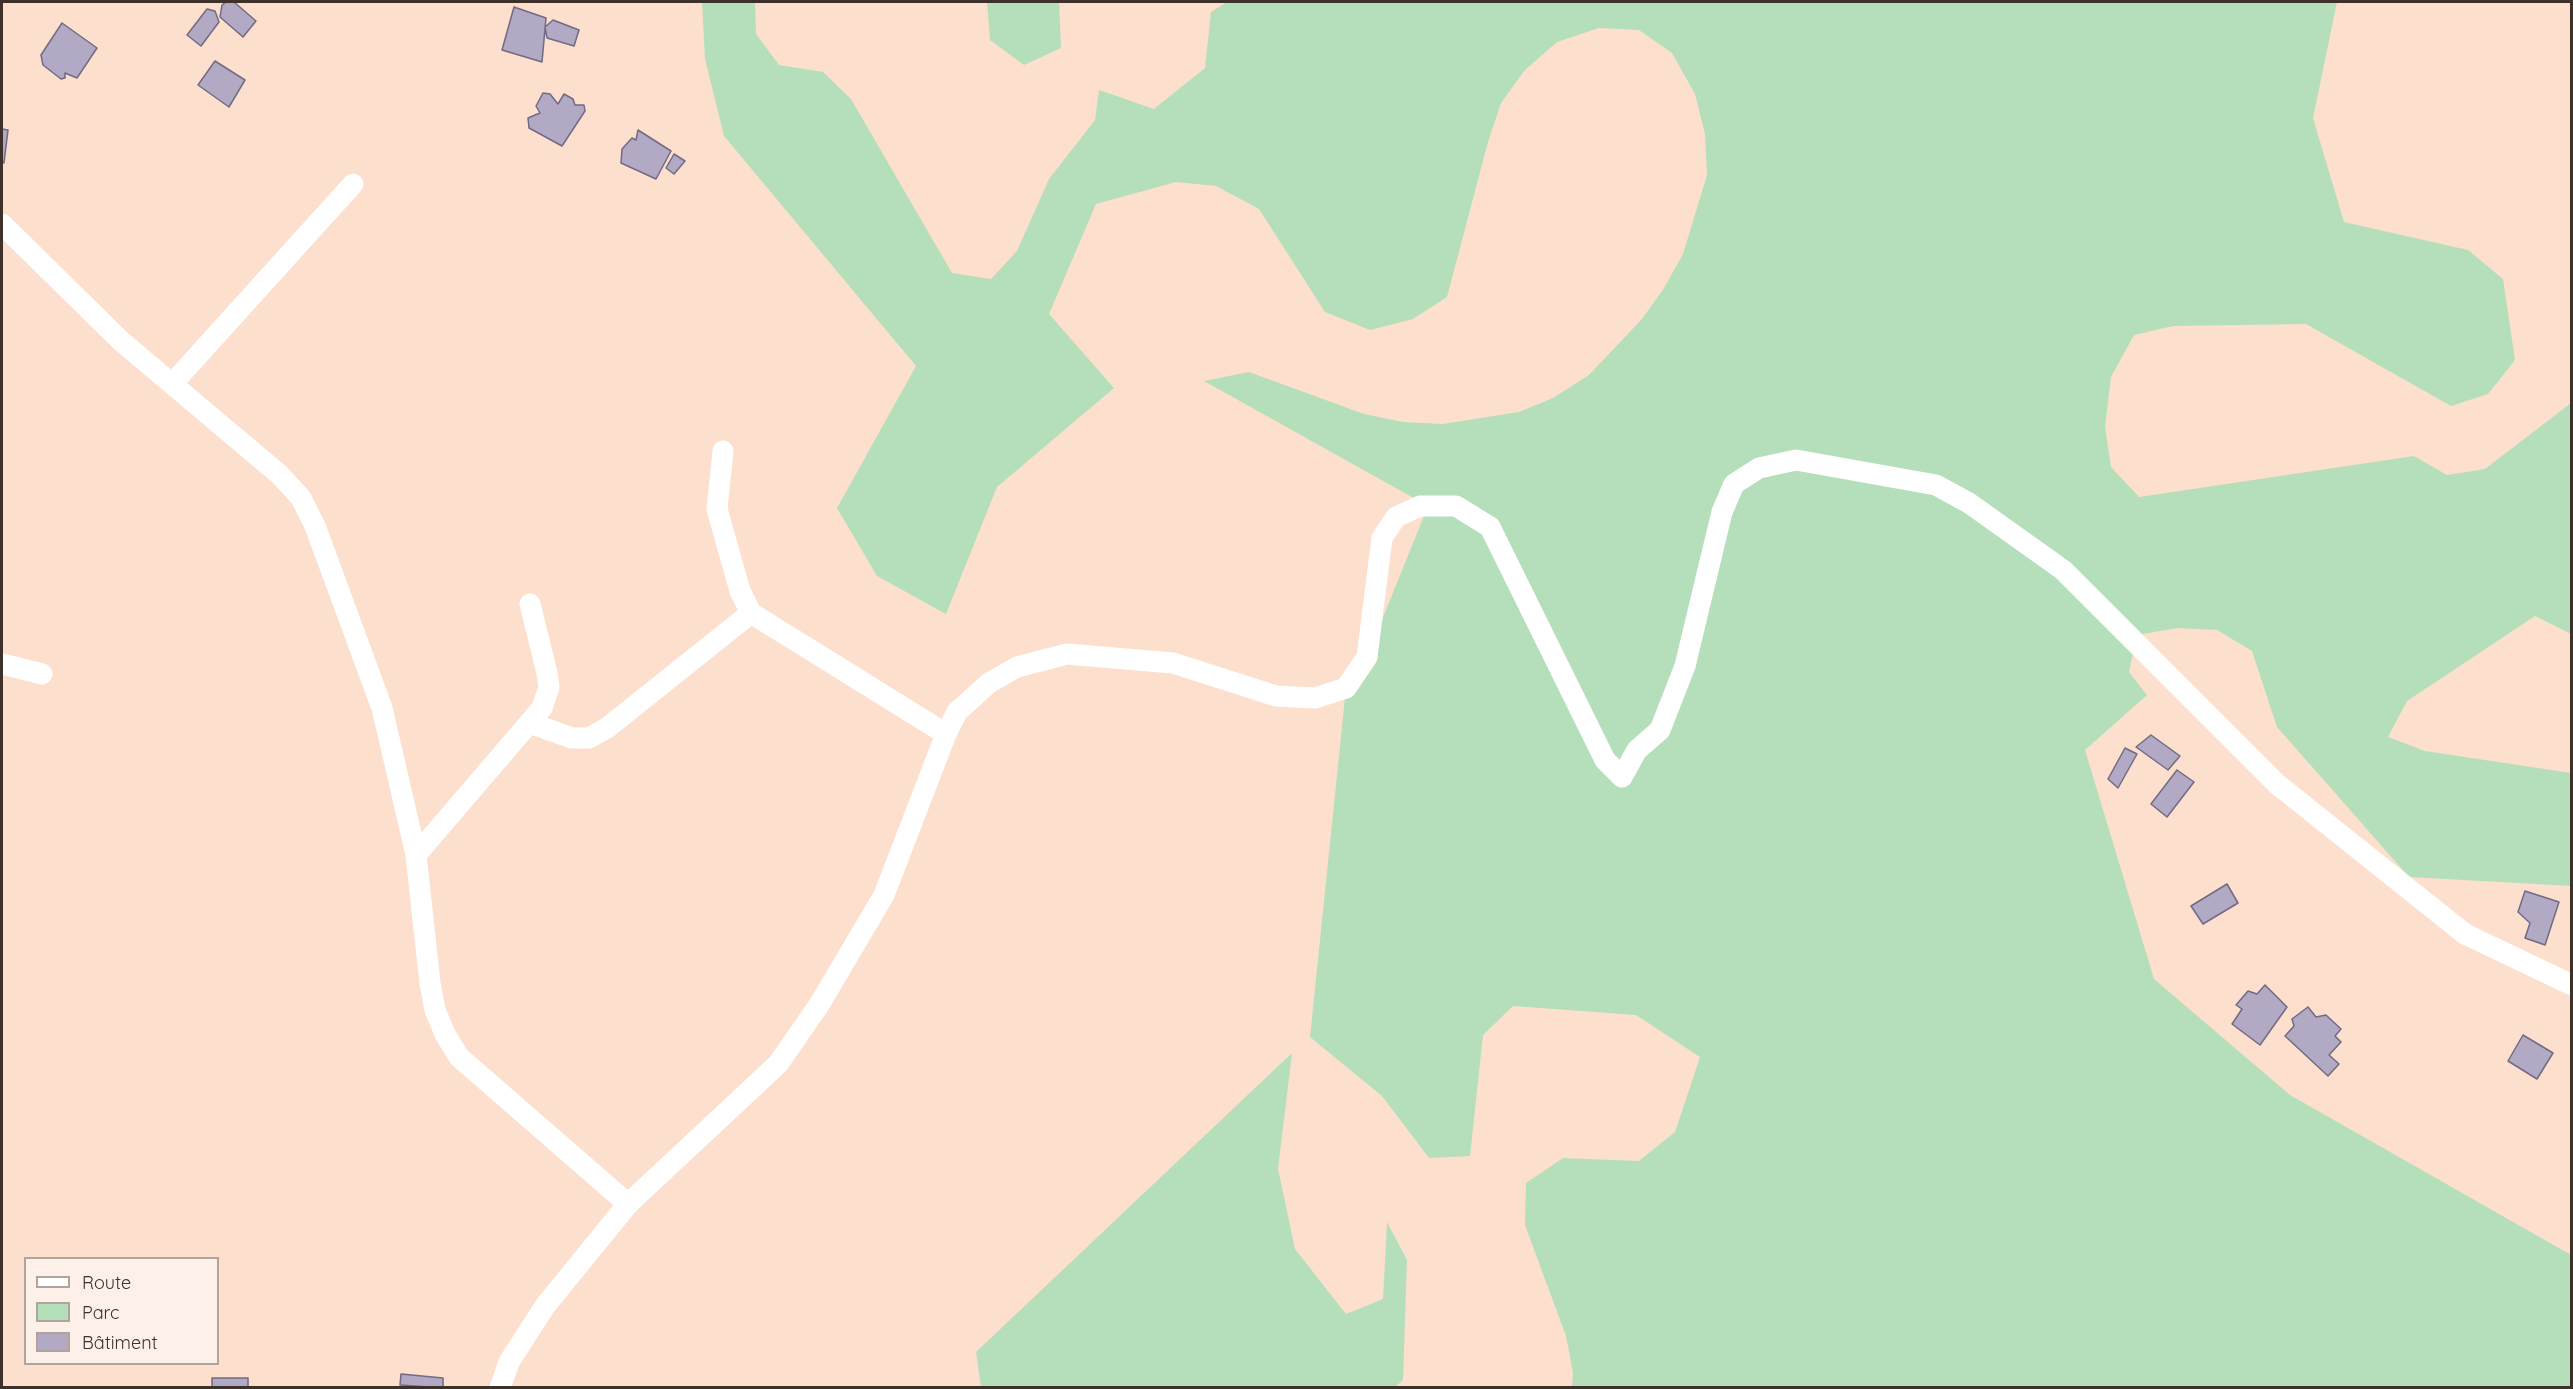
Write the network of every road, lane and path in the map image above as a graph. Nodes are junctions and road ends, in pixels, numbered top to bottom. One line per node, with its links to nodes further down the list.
1 (352, 184): 3 (street)
2 (2, 225): 3 (street)
3 (172, 384): 11 (street)
4 (723, 451): 6 (street)
5 (530, 604): 9 (street)
6 (751, 613): 9 (street); 10 (street)
7 (2, 664): 8 (street)
8 (42, 674)
9 (530, 723): 11 (street)
10 (946, 734): 12 (street); 13 (street)
11 (416, 855): 13 (street)
12 (2571, 985)
13 (628, 1204): 14 (street)
14 (500, 1388)

